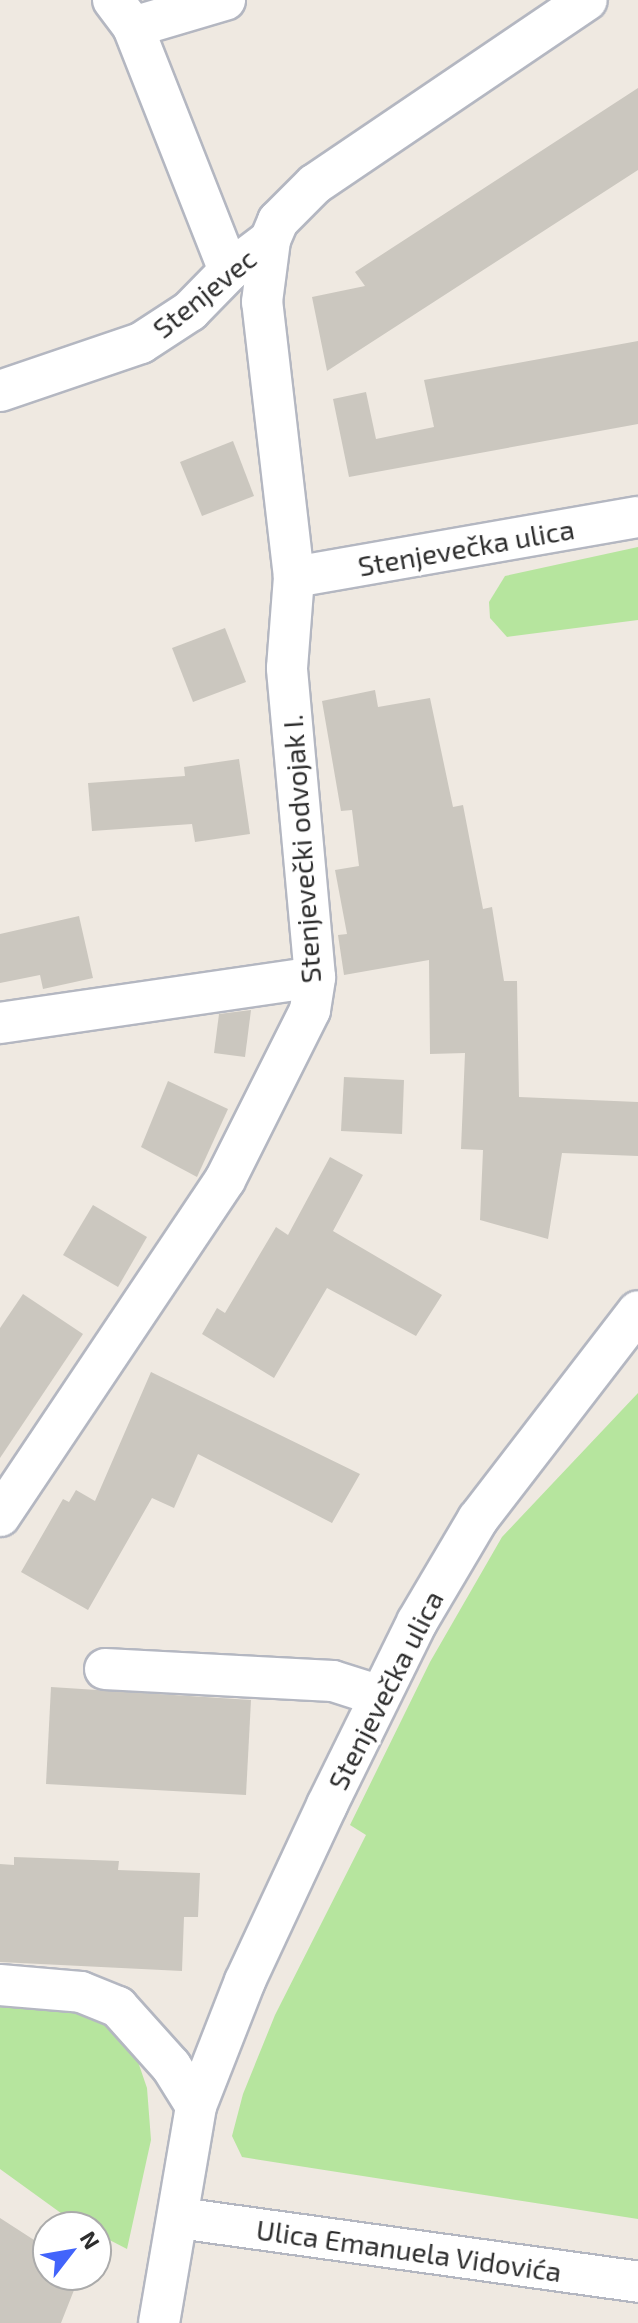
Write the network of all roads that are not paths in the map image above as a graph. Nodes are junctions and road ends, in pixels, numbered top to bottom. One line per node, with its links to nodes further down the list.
1 (225, 0): 3 (street)
2 (587, 0): 4 (street)
3 (123, 13): 5 (street)
4 (270, 240): 5 (street, Stenjevec); 8 (street, Stenjevečki odvojak I.)
5 (229, 271): 6 (street, Stenjevec)
6 (0, 391)
7 (638, 517): 8 (street, Stenjevečka ulica)
8 (294, 577): 9 (street, Stenjevečki odvojak I.)
9 (315, 977): 10 (street); 12 (street, Stenjevečki odvojak I.)
10 (0, 1023)
11 (638, 1311): 14 (street, Stenjevečka ulica)
12 (0, 1516)
13 (105, 1669): 14 (street)
14 (380, 1696): 16 (street, Stenjevečka ulica)
15 (0, 1985): 16 (street)
16 (196, 2106): 17 (street, Stenjevečka ulica)
17 (179, 2218): 18 (street, Ulica Emanuela Vidovića); 19 (street, Stenjevečka ulica)
18 (638, 2282)
19 (159, 2323)

